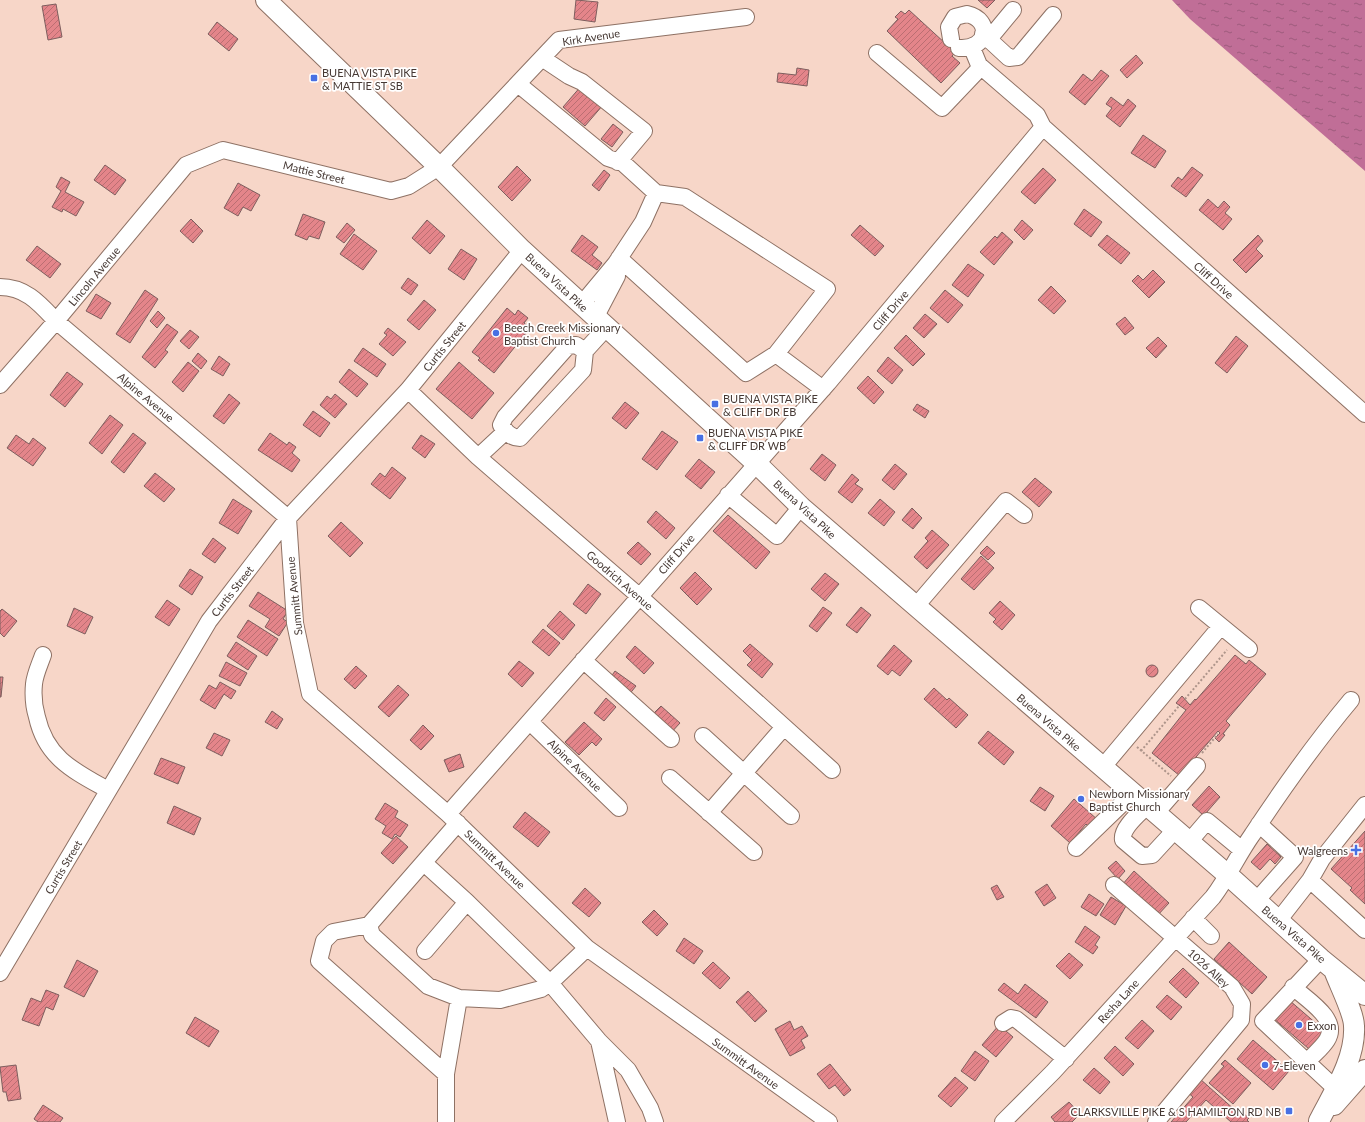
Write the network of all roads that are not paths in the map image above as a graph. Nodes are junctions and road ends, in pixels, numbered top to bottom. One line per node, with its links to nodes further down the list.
1 (266, 0): 14 (main road, Buena Vista Pike)
2 (1013, 10): 5 (street)
3 (1053, 16): 5 (street)
4 (746, 17): 8 (street, Kirk Avenue)
5 (986, 37): 6 (street); 6 (street)
6 (960, 45): 9 (street)
7 (877, 53): 9 (street)
8 (542, 58): 10 (street, Kirk Avenue); 12 (street)
9 (981, 67): 11 (street)
10 (518, 84): 12 (street); 14 (street, Kirk Avenue)
11 (1043, 127): 24 (street, Cliff Drive); 26 (street, Cliff Drive)
12 (618, 162): 15 (street)
13 (186, 165): 14 (street, Mattie Street); 20 (street, Lincoln Avenue)
14 (439, 167): 16 (main road, Buena Vista Pike)
15 (656, 193): 17 (street); 22 (street)
16 (522, 250): 19 (main road, Buena Vista Pike); 25 (street, Curtis Street)
17 (617, 260): 19 (street); 22 (street)
18 (0, 287): 20 (street, Alpine Avenue)
19 (594, 317): 21 (street); 29 (main road, Buena Vista Pike)
20 (56, 321): 23 (street, Lincoln Avenue); 33 (street, Alpine Avenue)
21 (585, 351): 27 (street); 27 (street)
22 (776, 354): 24 (street)
23 (0, 385)
24 (823, 389): 29 (street, Cliff Drive)
25 (408, 390): 28 (street, Goodrich Avenue); 33 (street, Curtis Street)
26 (1365, 414)
27 (506, 431): 28 (street)
28 (478, 457): 34 (street, Goodrich Avenue)
29 (756, 463): 30 (street, Cliff Drive); 31 (main road, Buena Vista Pike)
30 (728, 495): 31 (street); 34 (street, Cliff Drive)
31 (801, 507): 35 (main road, Buena Vista Pike)
32 (1024, 515): 35 (street)
33 (288, 518): 51 (street, Curtis Street); 57 (street, Summitt Avenue)
34 (639, 596): 40 (street, Cliff Drive); 43 (street, Goodrich Avenue)
35 (916, 606): 47 (main road, Buena Vista Pike)
36 (1199, 608): 37 (street)
37 (1221, 626): 38 (street); 47 (street)
38 (1249, 650)
39 (43, 654): 51 (street)
40 (583, 660): 42 (street, Cliff Drive); 45 (street)
41 (1351, 700): 58 (street, Resha Lane)
42 (530, 722): 54 (street, Alpine Avenue); 57 (street, Cliff Drive)
43 (784, 726): 48 (street, Goodrich Avenue); 49 (street)
44 (703, 736): 49 (street)
45 (670, 739)
46 (1198, 761): 52 (street)
47 (1102, 768): 52 (main road, Buena Vista Pike)
48 (832, 770)
49 (744, 774): 55 (street); 56 (street)
50 (670, 778): 55 (street)
51 (108, 790): 78 (street, Curtis Street)
52 (1145, 805): 59 (main road, Buena Vista Pike); 59 (street); 60 (street)
53 (1365, 805): 65 (street)
54 (620, 808)
55 (710, 813): 62 (street)
56 (791, 816)
57 (453, 818): 63 (street, Cliff Drive); 75 (street, Summitt Avenue)
58 (1259, 824): 61 (street, Resha Lane); 67 (street)
59 (1182, 836): 61 (street); 64 (main road, Buena Vista Pike)
60 (1076, 848)
61 (1242, 850): 64 (street, Resha Lane)
62 (754, 852)
63 (424, 864): 68 (street); 71 (street, Cliff Drive)
64 (1228, 876): 67 (main road, Buena Vista Pike); 69 (street, Resha Lane)
65 (1310, 880): 70 (street); 72 (street)
66 (1114, 885): 74 (street, 1026 Alley)
67 (1256, 901): 70 (main road, Buena Vista Pike)
68 (467, 902): 76 (street); 79 (street)
69 (1193, 918): 73 (street); 74 (street, Resha Lane)
70 (1278, 921): 77 (main road, Buena Vista Pike)
71 (369, 925): 83 (street); 89 (street)
72 (1365, 930)
73 (1211, 936)
74 (1175, 937): 86 (street, Resha Lane); 97 (street, 1026 Alley)
75 (587, 948): 79 (street); 95 (street, Summitt Avenue)
76 (425, 951)
77 (1327, 964): 80 (main road); 81 (street); 82 (main road, Buena Vista Pike); 90 (main road)
78 (0, 973)
79 (550, 983): 83 (street); 85 (street)
80 (1365, 984)
81 (1293, 987): 87 (street); 87 (street)
82 (1365, 995)
83 (459, 998): 89 (street)
84 (1003, 1023): 86 (street)
85 (599, 1041): 93 (street); 94 (street)
86 (1066, 1059): 96 (street, Resha Lane)
87 (1308, 1061): 90 (street)
88 (1365, 1070): 98 (main road)
89 (446, 1074): 92 (street)
90 (1335, 1088): 98 (main road)
91 (1365, 1088): 98 (main road)
92 (446, 1122)
93 (617, 1122)
94 (655, 1122)
95 (829, 1122)
96 (1003, 1122)
97 (1156, 1122)
98 (1319, 1122)

